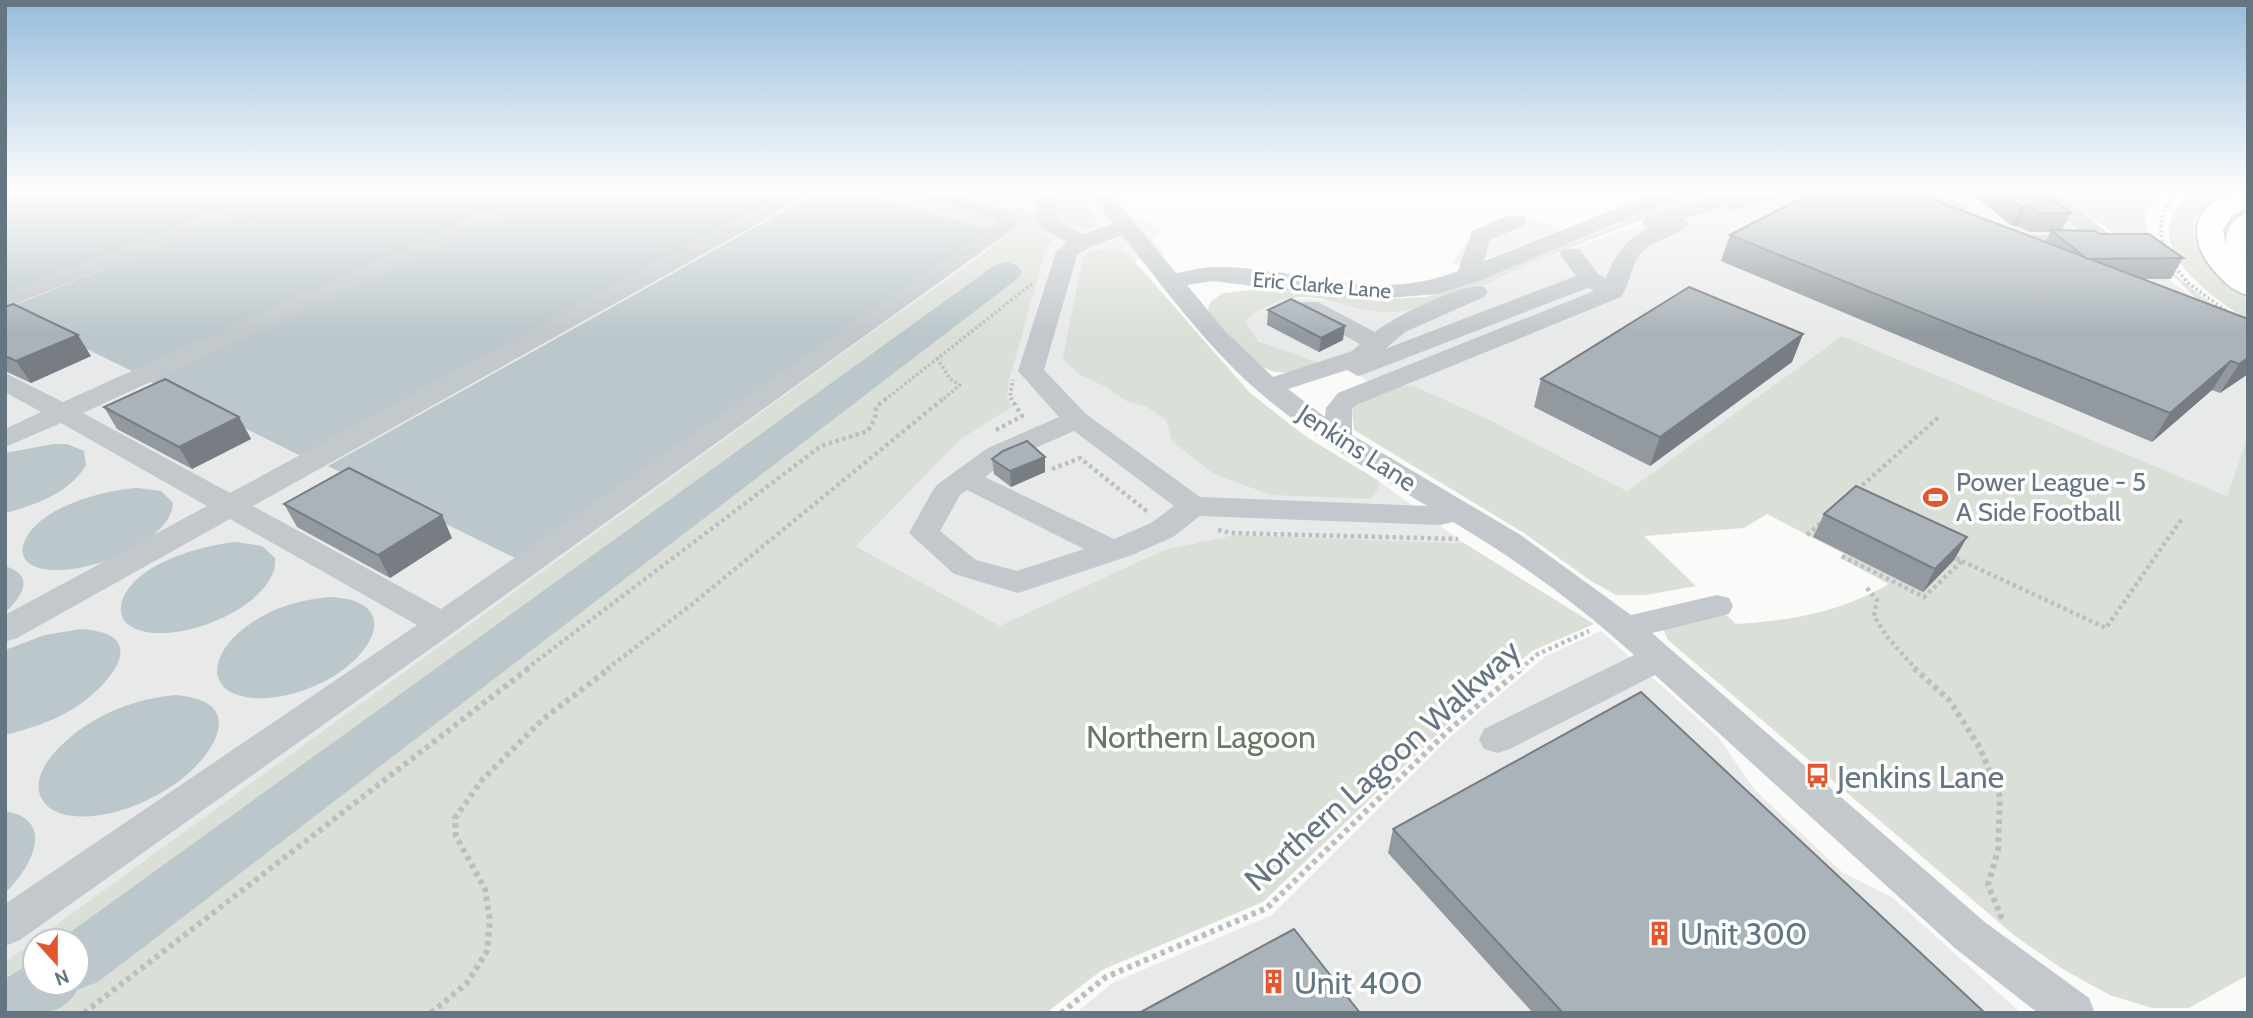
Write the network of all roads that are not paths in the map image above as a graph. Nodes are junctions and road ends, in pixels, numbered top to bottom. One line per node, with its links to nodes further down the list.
1 (164, 239): 24 (street)
2 (444, 239): 29 (street)
3 (716, 239): 34 (street)
4 (988, 239): 39 (street)
5 (1076, 239): 16 (street)
6 (1092, 239): 16 (street)
7 (1137, 239): 22 (street, Jenkins Lane)
8 (1479, 239): 19 (street)
9 (1562, 239): 19 (street, Eric Clarke Lane)
10 (1612, 239): 17 (street)
11 (1642, 239): 23 (street)
12 (2020, 239): 13 (street)
13 (2099, 239)
14 (2208, 239): 21 (highway)
15 (2239, 239): 18 (highway)
16 (1082, 242): 30 (street)
17 (1571, 254): 20 (street); 26 (street)
18 (2248, 263)
19 (1468, 277): 22 (street, Eric Clarke Lane)
20 (1590, 279): 23 (street); 28 (street)
21 (2248, 286)
22 (1176, 289): 28 (street, Jenkins Lane)
23 (1613, 292): 31 (street)
24 (5, 301)
25 (1310, 306): 26 (street)
26 (1376, 343): 28 (street)
27 (5, 382): 29 (street)
28 (1276, 392): 31 (street, Jenkins Lane)
29 (62, 413): 32 (street); 34 (street)
30 (1076, 420): 33 (street); 35 (street)
31 (1338, 438): 36 (street, Jenkins Lane)
32 (5, 439)
33 (965, 478): 37 (street); 37 (street)
34 (232, 505): 39 (street); 41 (street)
35 (1194, 506): 36 (street); 37 (street)
36 (1456, 510): 40 (street, Jenkins Lane)
37 (1112, 551)
38 (1717, 606): 40 (street)
39 (442, 624): 44 (street)
40 (1625, 628): 42 (street, Jenkins Lane)
41 (5, 630)
42 (1659, 658): 43 (street); 45 (street, Jenkins Lane)
43 (1497, 739)
44 (5, 927)
45 (2073, 1013)

